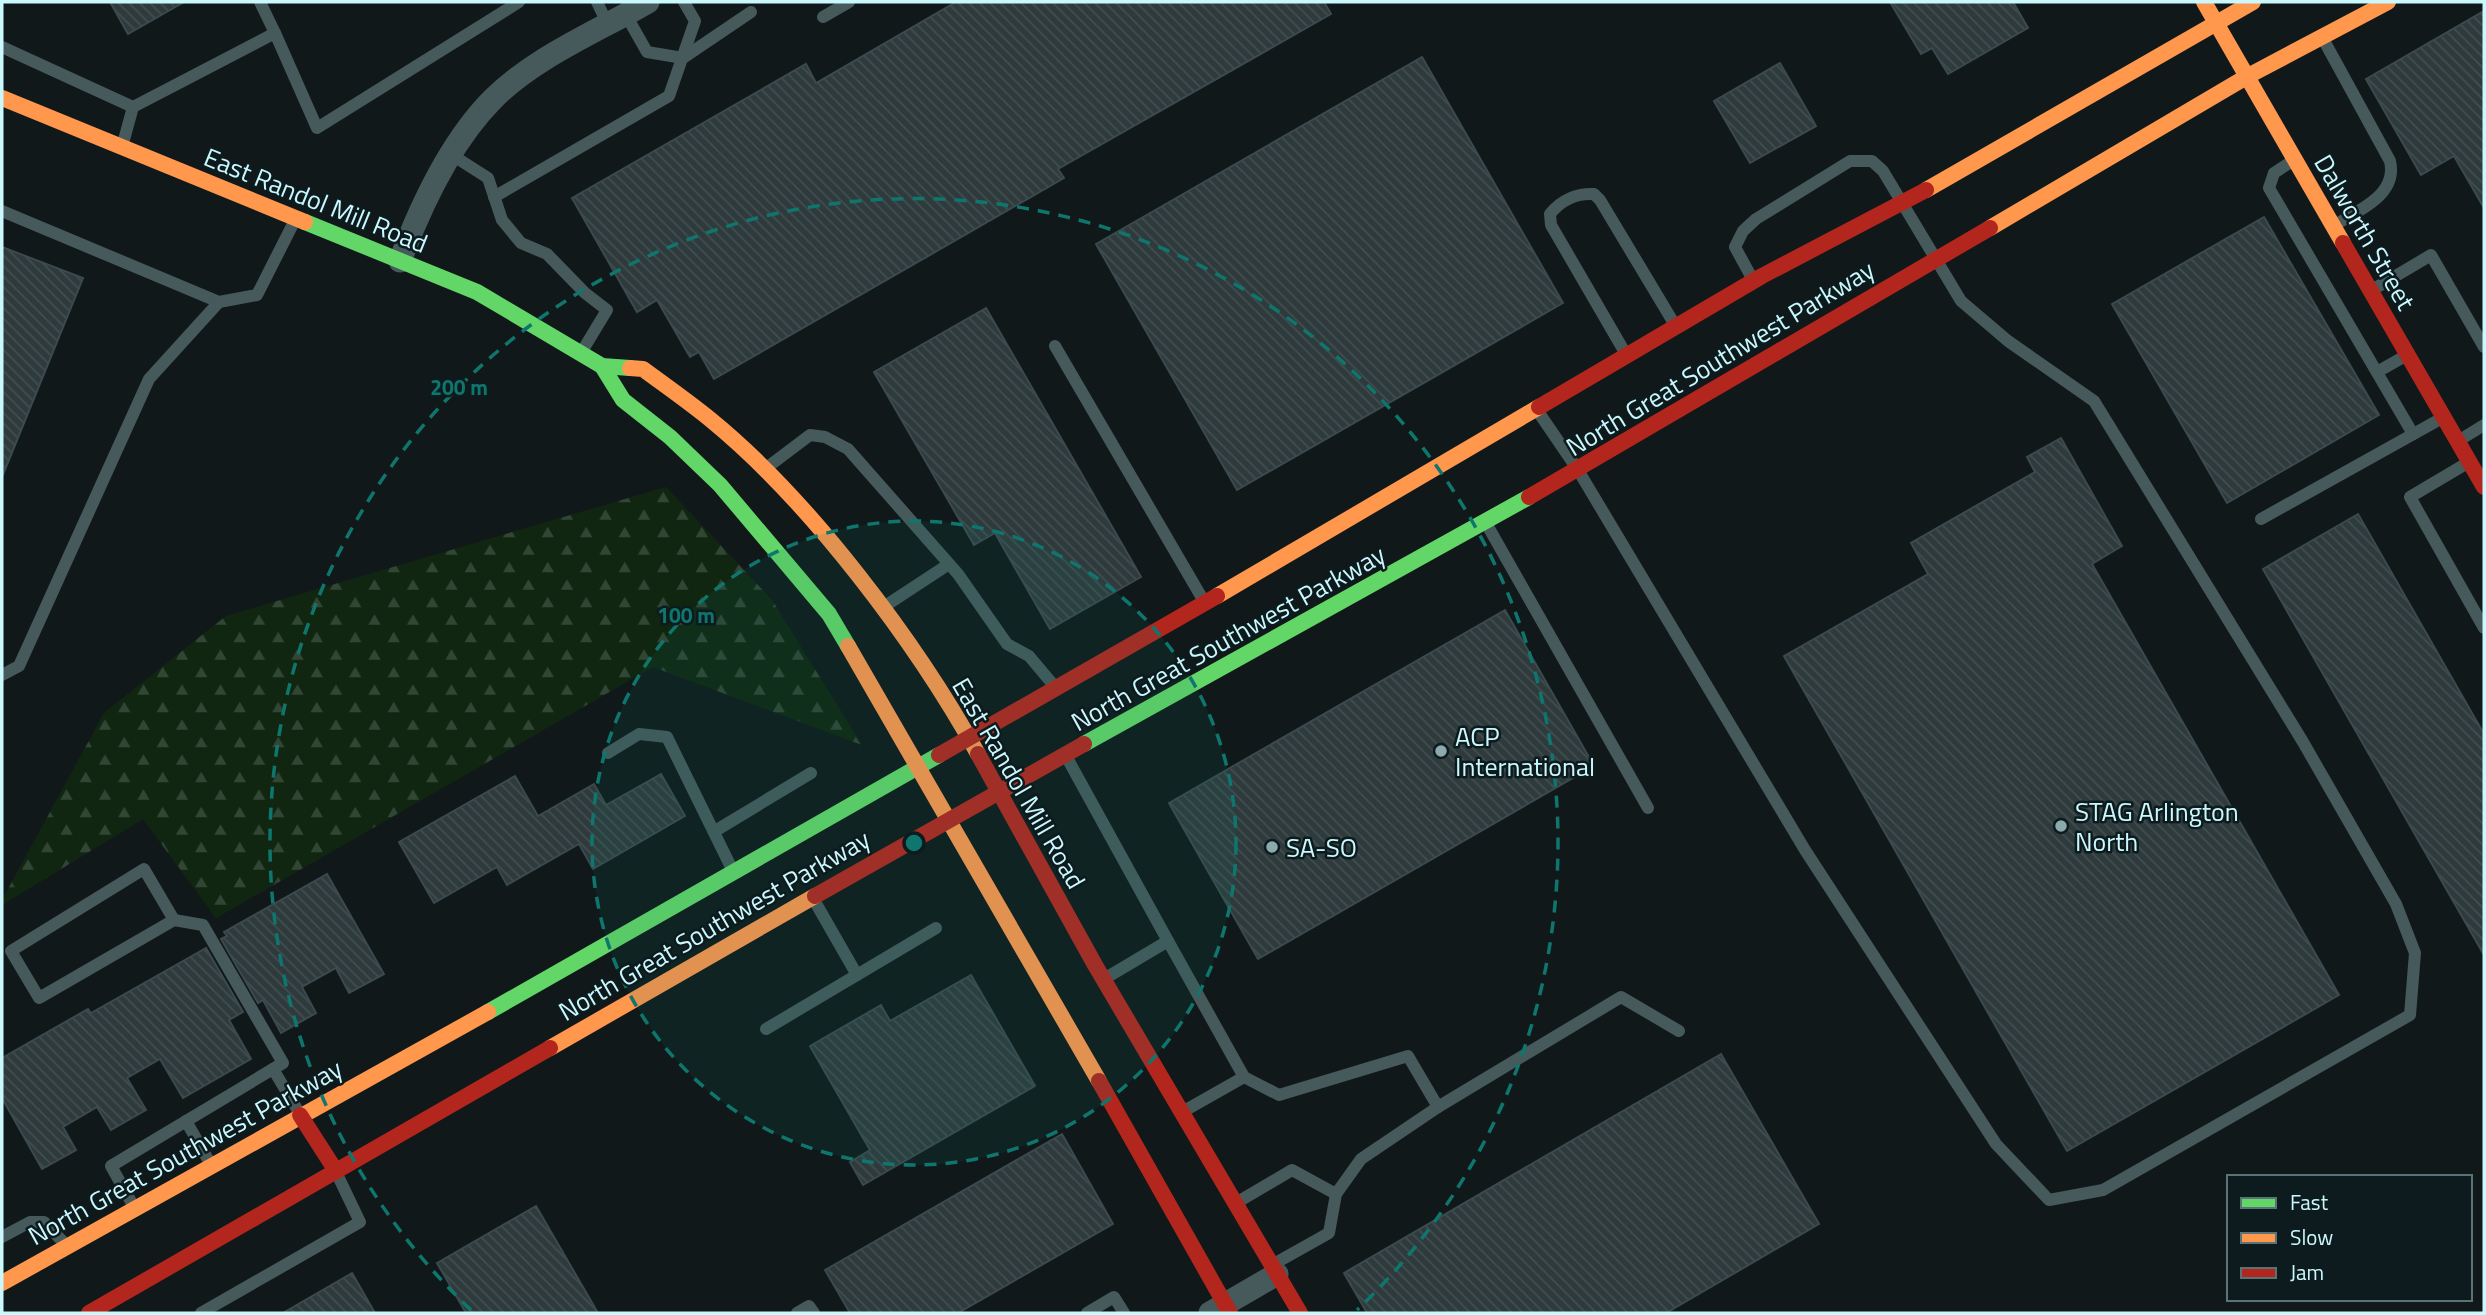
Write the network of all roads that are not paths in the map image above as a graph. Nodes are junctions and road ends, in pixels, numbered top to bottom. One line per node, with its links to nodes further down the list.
1 (260, 2): 14 (lane)
2 (519, 2): 14 (lane)
3 (597, 2): 12 (lane)
4 (648, 2): 12 (street)
5 (684, 2): 17 (lane)
6 (849, 2): 11 (lane)
7 (2204, 2): 13 (main road, Dalworth Street)
8 (2253, 2): 13 (main road, North Great Southwest Parkway)
9 (2388, 2): 15 (main road, North Great Southwest Parkway)
10 (751, 12): 17 (lane)
11 (823, 17)
12 (617, 20): 17 (lane); 22 (street)
13 (2216, 22): 18 (main road, Dalworth Street); 25 (main road, North Great Southwest Parkway)
14 (275, 33): 20 (lane)
15 (2322, 37): 18 (main road, North Great Southwest Parkway); 28 (lane)
16 (2, 47): 20 (lane)
17 (682, 58): 24 (lane)
18 (2248, 76): 23 (main road, Dalworth Street); 29 (main road, North Great Southwest Parkway)
19 (2, 98): 21 (main road, East Randol Mill Road)
20 (133, 107): 21 (lane)
21 (122, 147): 27 (main road, East Randol Mill Road)
22 (452, 155): 24 (lane); 30 (street)
23 (2295, 160): 28 (main road, Dalworth Street); 41 (lane)
24 (494, 197): 37 (lane)
25 (1902, 204): 29 (lane); 31 (main road, North Great Southwest Parkway); 31 (lane)
26 (2, 211): 33 (lane)
27 (296, 218): 30 (main road, East Randol Mill Road); 33 (lane)
28 (2334, 226): 32 (main road, Dalworth Street)
29 (1934, 260): 49 (main road, North Great Southwest Parkway); 49 (lane)
30 (400, 261): 37 (main road, East Randol Mill Road)
31 (1754, 281): 34 (main road, North Great Southwest Parkway)
32 (2371, 290): 36 (lane); 38 (main road, Dalworth Street)
33 (219, 302): 57 (lane)
34 (1676, 327): 39 (main road, North Great Southwest Parkway); 39 (lane)
35 (1055, 345): 54 (lane)
36 (2484, 347)
37 (581, 353): 40 (main road, East Randol Mill Road)
38 (2408, 354): 41 (lane); 43 (main road, Dalworth Street)
39 (1627, 356): 42 (main road, North Great Southwest Parkway)
40 (603, 366): 48 (main road, East Randol Mill Road); 62 (main road, East Randol Mill Road)
41 (2377, 372): 45 (lane)
42 (1537, 410): 49 (lane); 54 (main road, North Great Southwest Parkway)
43 (2444, 417): 45 (lane); 46 (main road, Dalworth Street)
44 (2484, 425): 46 (lane)
45 (2413, 434): 51 (lane)
46 (2458, 441): 47 (main road, Dalworth Street)
47 (2469, 462): 50 (main road, Dalworth Street); 56 (lane)
48 (764, 470): 53 (lane); 55 (main road, East Randol Mill Road)
49 (1577, 470): 52 (main road, North Great Southwest Parkway)
50 (2484, 487)
51 (2261, 519)
52 (1486, 522): 61 (main road, North Great Southwest Parkway); 65 (lane)
53 (949, 564): 55 (lane); 58 (lane)
54 (1205, 603): 58 (main road, North Great Southwest Parkway)
55 (882, 608): 59 (main road, East Randol Mill Road)
56 (2484, 628)
57 (2, 676)
58 (1056, 688): 59 (main road, North Great Southwest Parkway)
59 (969, 738): 62 (main road, North Great Southwest Parkway); 64 (main road, East Randol Mill Road)
60 (608, 754): 67 (lane)
61 (1066, 756): 64 (main road, North Great Southwest Parkway); 72 (lane)
62 (919, 764): 66 (main road, East Randol Mill Road); 68 (main road, North Great Southwest Parkway)
63 (811, 773): 67 (lane)
64 (998, 792): 66 (main road, North Great Southwest Parkway); 74 (main road, East Randol Mill Road)
65 (1647, 808)
66 (950, 818): 69 (main road, North Great Southwest Parkway); 93 (main road, East Randol Mill Road)
67 (715, 831): 68 (lane)
68 (734, 871): 81 (main road, North Great Southwest Parkway)
69 (812, 897): 73 (lane); 84 (main road, North Great Southwest Parkway)
70 (174, 920): 70 (lane); 77 (lane)
71 (936, 929): 73 (lane)
72 (1168, 941): 74 (lane); 78 (lane)
73 (857, 975): 75 (lane)
74 (1104, 979): 80 (main road, East Randol Mill Road)
75 (766, 1029)
76 (1679, 1031): 79 (lane)
77 (273, 1069): 81 (lane); 82 (lane)
78 (1244, 1077): 79 (lane); 80 (lane)
79 (1438, 1107): 85 (lane)
80 (1183, 1111): 86 (main road, East Randol Mill Road)
81 (300, 1115): 83 (main road, North Great Southwest Parkway); 84 (main road)
82 (186, 1121): 83 (lane); 87 (lane)
83 (211, 1164): 87 (main road, North Great Southwest Parkway)
84 (336, 1171): 92 (main road, North Great Southwest Parkway); 95 (lane)
85 (1336, 1194): 86 (lane); 90 (lane)
86 (1236, 1203): 90 (main road, East Randol Mill Road)
87 (135, 1207): 89 (main road, North Great Southwest Parkway)
88 (2, 1237): 89 (lane)
89 (67, 1246): 91 (main road, North Great Southwest Parkway)
90 (1275, 1270): 93 (street); 100 (main road, East Randol Mill Road)
91 (2, 1283)
92 (114, 1307): 94 (main road, North Great Southwest Parkway)
93 (1221, 1310)
94 (89, 1313)
95 (201, 1313)
96 (797, 1313): 97 (lane)
97 (814, 1313)
98 (1087, 1313): 99 (lane)
99 (1124, 1313)
100 (1300, 1313)

